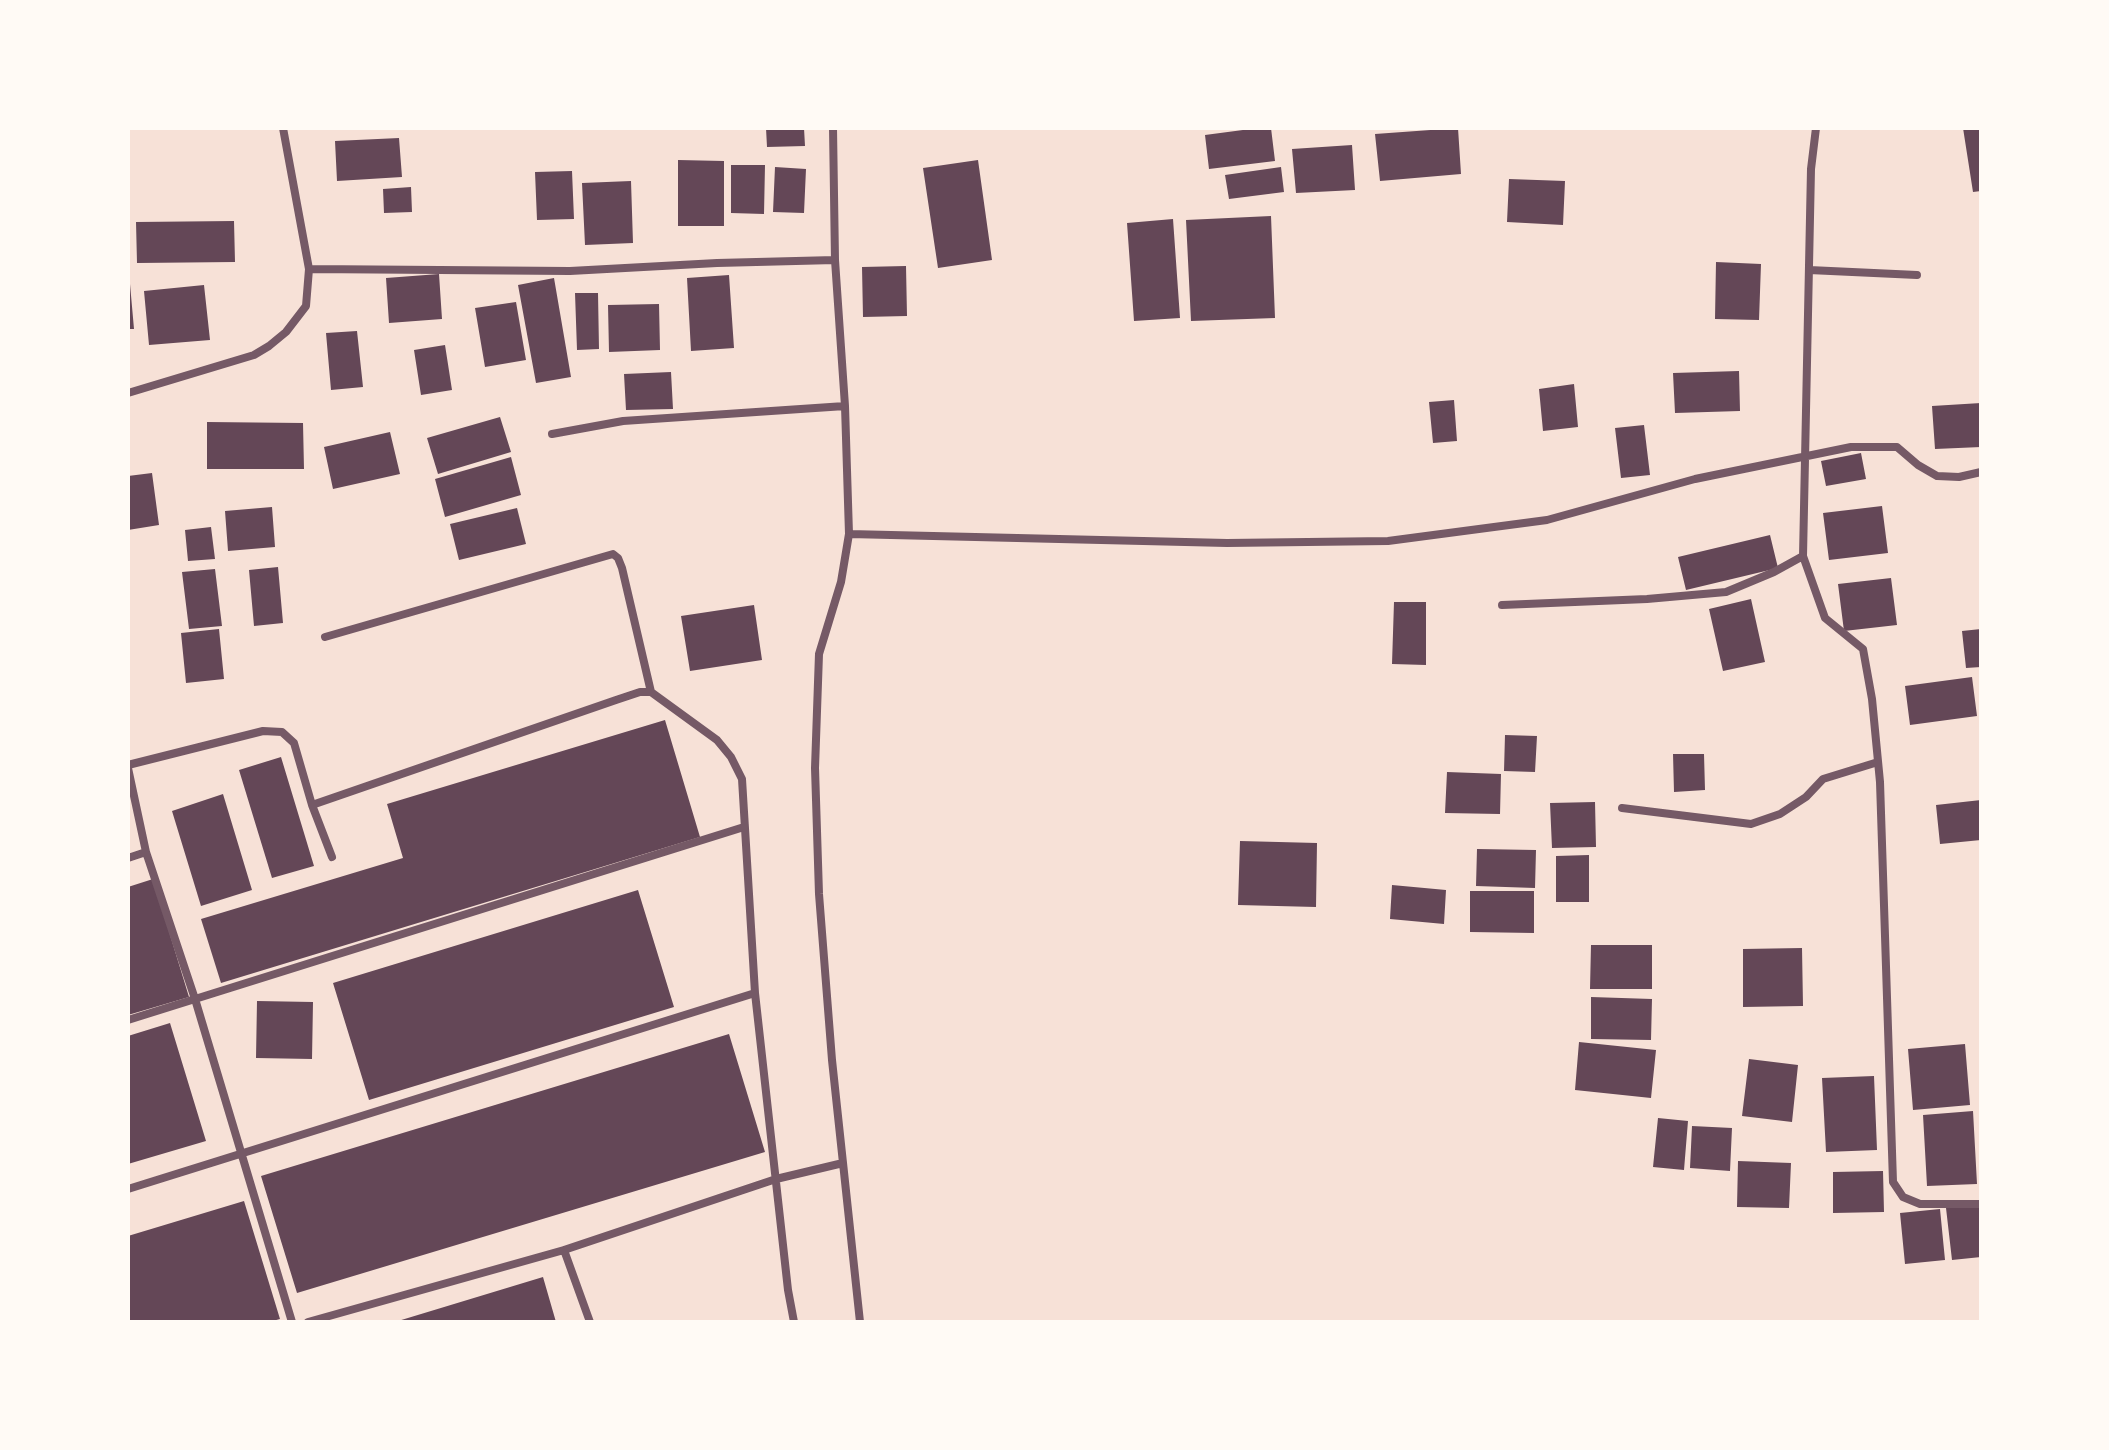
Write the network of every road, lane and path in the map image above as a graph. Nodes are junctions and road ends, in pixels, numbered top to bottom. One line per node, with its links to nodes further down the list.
1 (283, 128): 5 (street)
2 (833, 128): 4 (street)
3 (1816, 128): 6 (street)
4 (835, 260): 5 (street); 9 (street)
5 (309, 269): 8 (street)
6 (1809, 270): 7 (street); 11 (street)
7 (1917, 275)
8 (128, 393)
9 (845, 406): 10 (street); 13 (street)
10 (552, 434)
11 (1805, 454): 12 (street); 13 (street); 14 (street)
12 (1981, 472)
13 (849, 534): 30 (street)
14 (1803, 556): 15 (street); 18 (street)
15 (1502, 605)
16 (325, 637): 17 (street)
17 (651, 692): 20 (street); 22 (street)
18 (1878, 762): 21 (street); 33 (street)
19 (128, 767): 20 (street); 23 (street)
20 (312, 805): 24 (street)
21 (1622, 808)
22 (744, 827): 26 (street); 27 (street)
23 (146, 852): 25 (street); 27 (street)
24 (332, 857)
25 (128, 858)
26 (755, 993): 29 (street); 31 (street)
27 (195, 999): 28 (street); 29 (street)
28 (128, 1020)
29 (241, 1155): 32 (street); 35 (street)
30 (843, 1163): 31 (street); 39 (street)
31 (776, 1179): 34 (street); 38 (street)
32 (128, 1189)
33 (1981, 1204)
34 (564, 1250): 36 (street); 37 (street)
35 (292, 1322)
36 (308, 1322)
37 (590, 1322)
38 (794, 1322)
39 (860, 1322)

